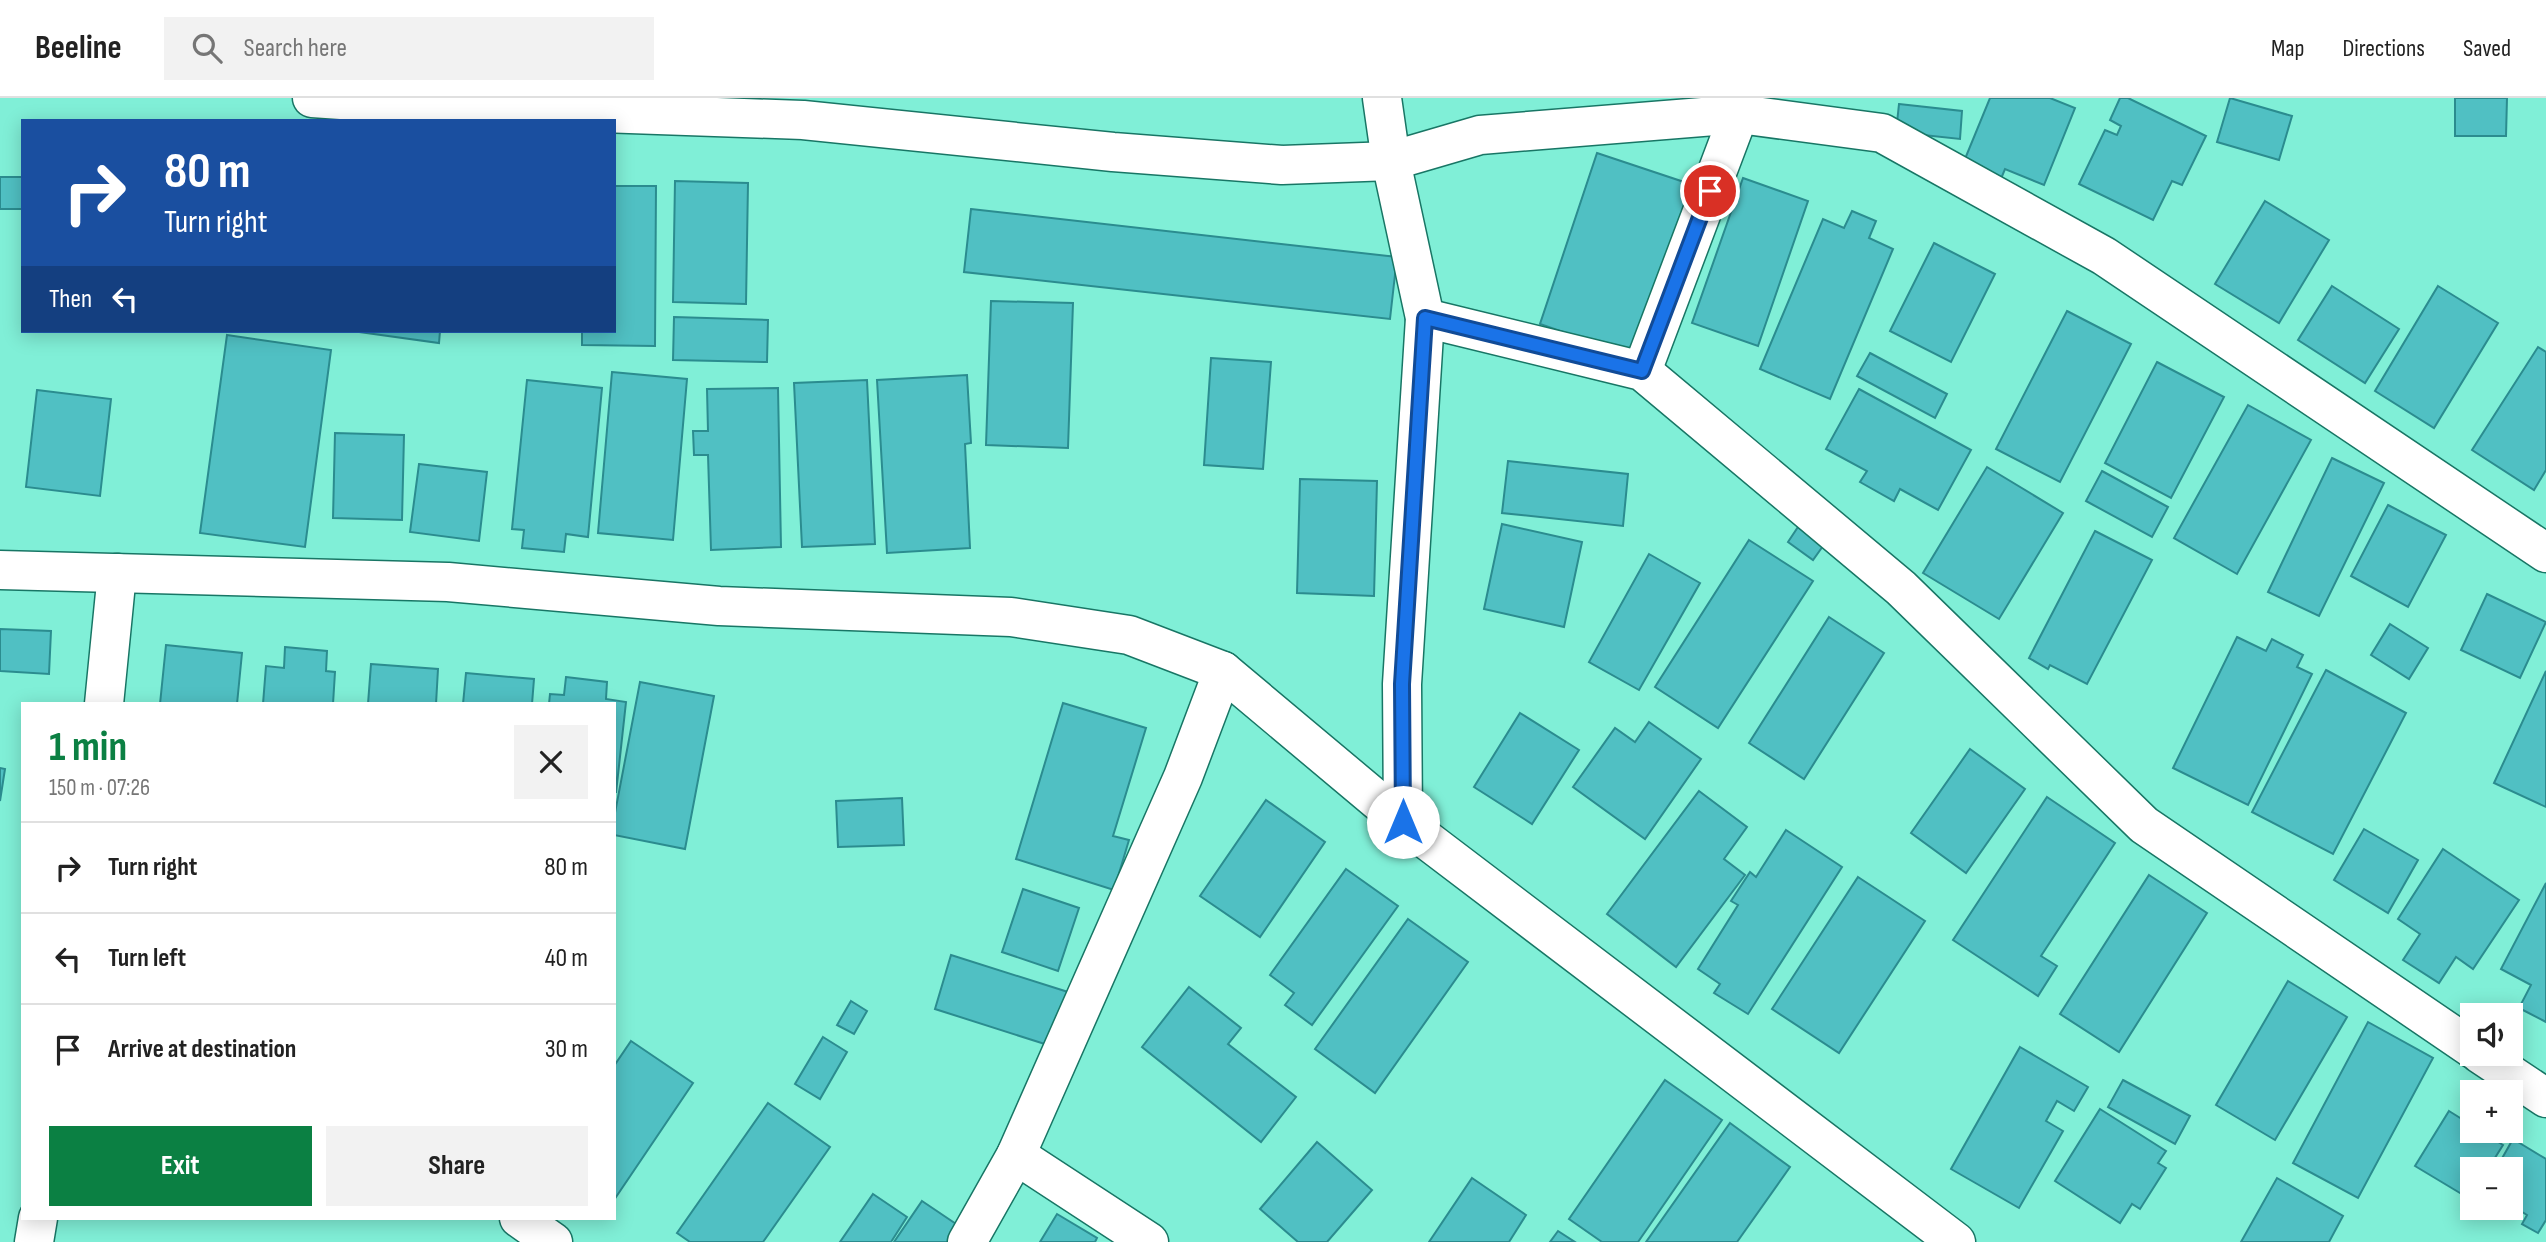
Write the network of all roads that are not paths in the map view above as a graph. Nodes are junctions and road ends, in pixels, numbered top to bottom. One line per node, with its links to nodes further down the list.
1 (312, 98): 4 (street)
2 (1382, 98): 4 (street)
3 (1739, 114): 4 (street); 6 (street); 7 (street)
4 (1391, 162): 5 (street)
5 (1425, 318): 6 (street); 12 (street)
6 (1642, 371): 13 (street)
7 (2546, 553)
8 (0, 570): 9 (street)
9 (117, 573): 10 (street); 11 (street)
10 (1223, 671): 12 (street); 16 (street)
11 (104, 702)
12 (1403, 822): 23 (street)
13 (2460, 1040)
14 (2498, 1066): 15 (street)
15 (2546, 1098)
16 (1016, 1154): 21 (street); 22 (street)
17 (38, 1220): 19 (street)
18 (522, 1220): 20 (street)
19 (34, 1242)
20 (553, 1242)
21 (967, 1242)
22 (1149, 1242)
23 (1956, 1242)

